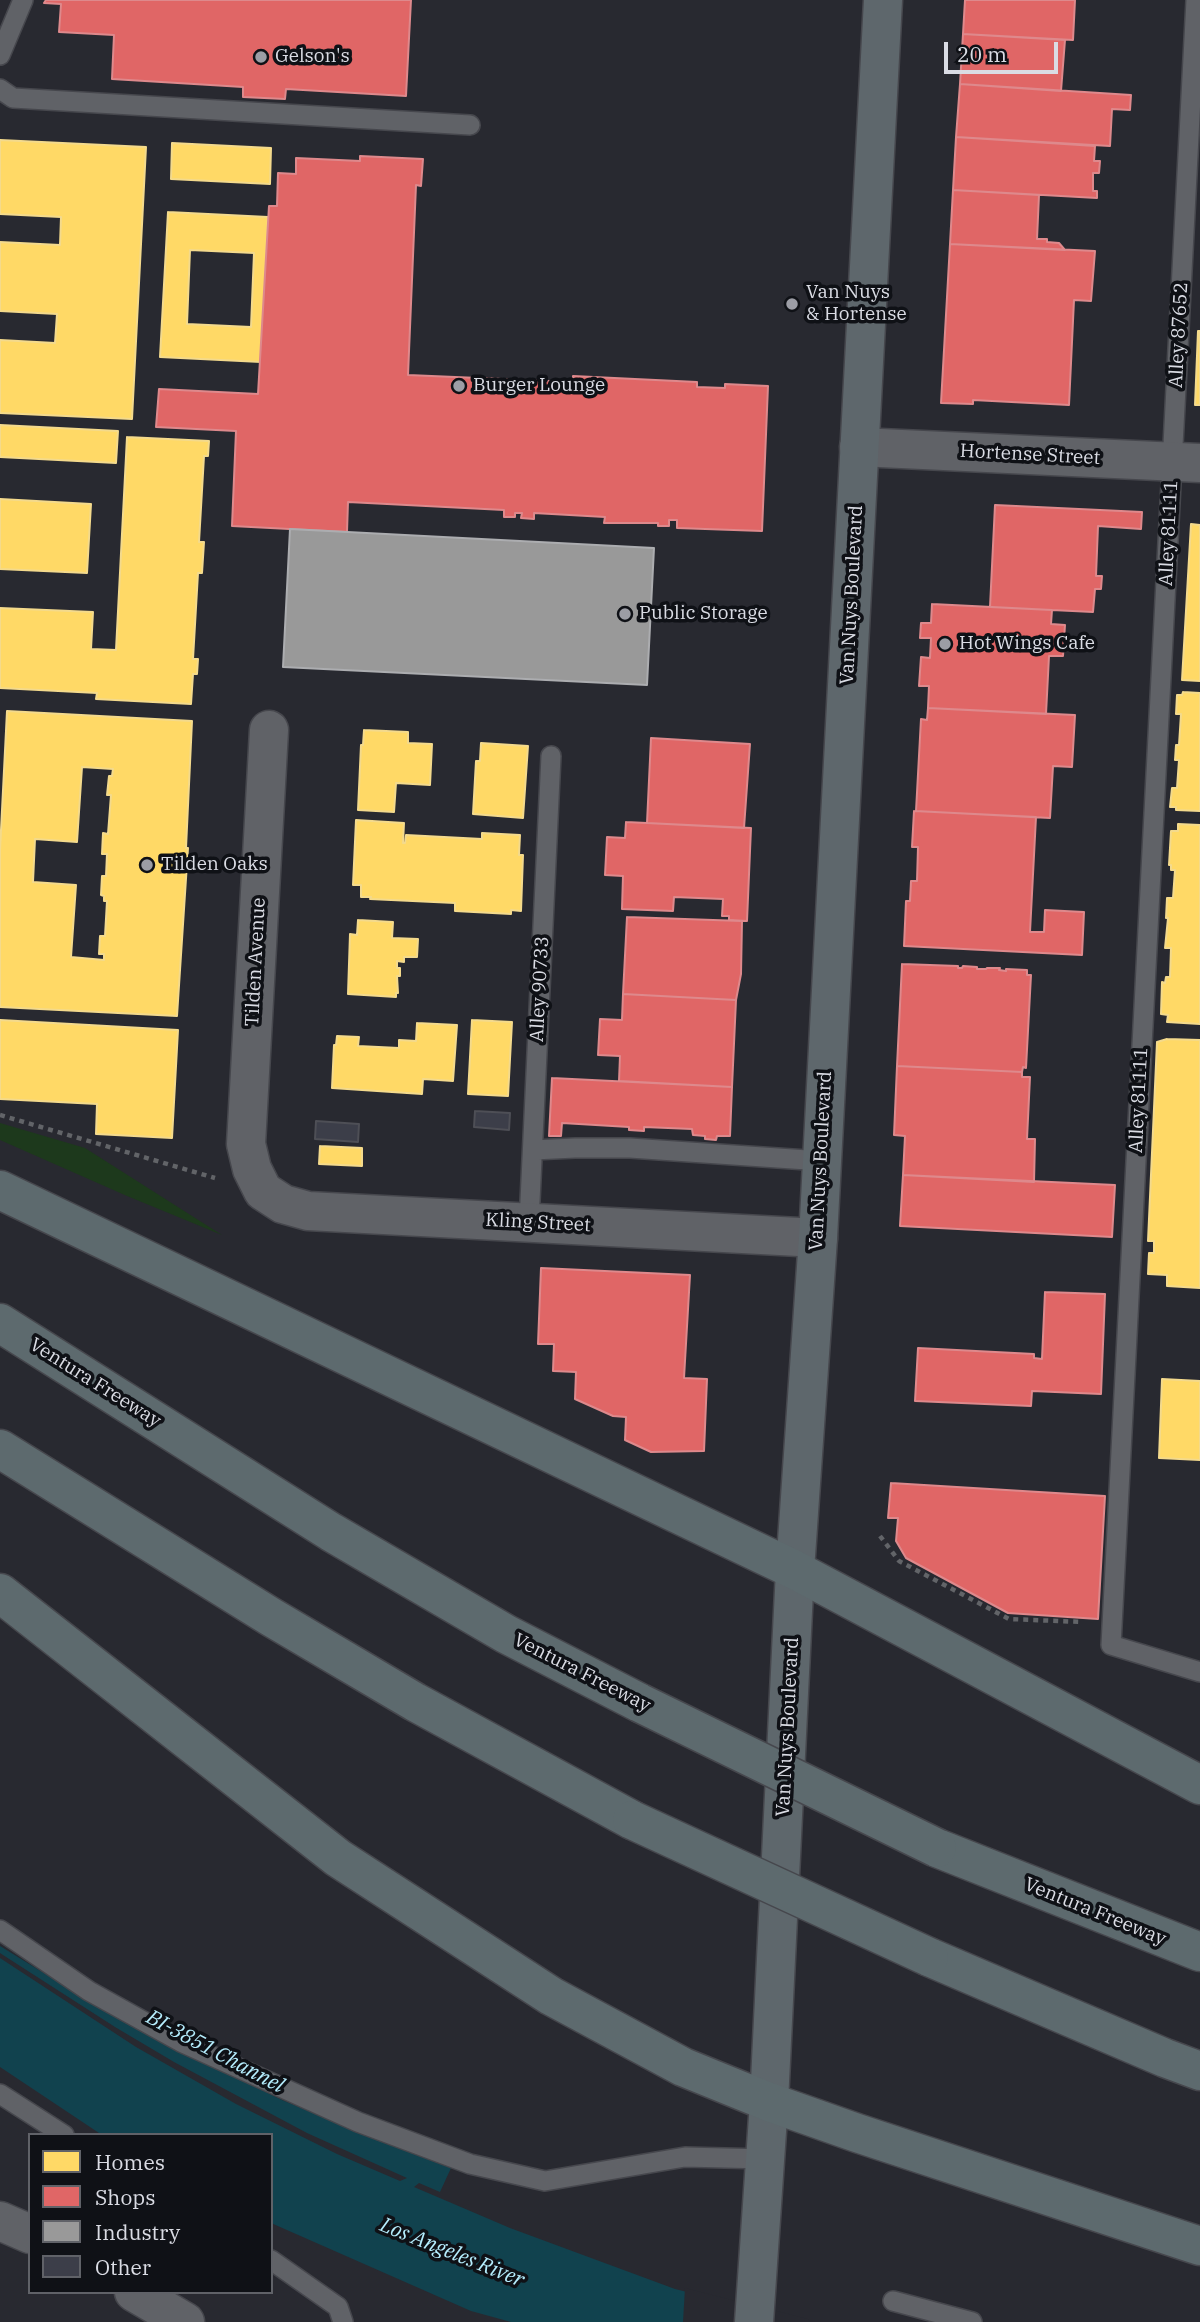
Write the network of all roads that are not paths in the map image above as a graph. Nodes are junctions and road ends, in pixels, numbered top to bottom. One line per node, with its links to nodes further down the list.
1 (23, 0): 4 (lane)
2 (883, 0): 7 (main road, Van Nuys Boulevard)
3 (1196, 0): 8 (lane, Alley 87652)
4 (0, 55)
5 (0, 89): 6 (lane)
6 (471, 125)
7 (859, 447): 8 (street, Hortense Street); 12 (main road, Van Nuys Boulevard)
8 (1186, 462): 21 (lane, Alley 81111)
9 (269, 730): 14 (street, Tilden Avenue)
10 (551, 756): 11 (lane, Alley 90733)
11 (533, 1150): 12 (lane); 15 (lane, Alley 90733)
12 (822, 1161): 16 (main road, Van Nuys Boulevard)
13 (0, 1190): 19 (highway)
14 (263, 1191): 15 (street, Kling Street)
15 (529, 1223): 16 (street, Kling Street)
16 (818, 1238): 19 (main road, Van Nuys Boulevard)
17 (0, 1323): 24 (highway, Ventura Freeway, bridge)
18 (0, 1449): 25 (highway, bridge)
19 (795, 1570): 22 (highway); 27 (main road, Van Nuys Boulevard)
20 (0, 1593): 27 (highway)
21 (1200, 1672)
22 (1200, 1785)
23 (0, 1930): 29 (lane)
24 (1200, 1952)
25 (1200, 2071)
26 (0, 2094): 28 (lane)
27 (769, 2102): 29 (main road, Van Nuys Boulevard); 32 (highway)
28 (61, 2133)
29 (765, 2159): 38 (main road, Van Nuys Boulevard)
30 (0, 2221): 31 (street)
31 (28, 2233)
32 (1200, 2246)
33 (273, 2261): 37 (lane)
34 (137, 2294): 36 (street)
35 (893, 2301): 39 (lane)
36 (185, 2322)
37 (343, 2322)
38 (754, 2322)
39 (972, 2322)

